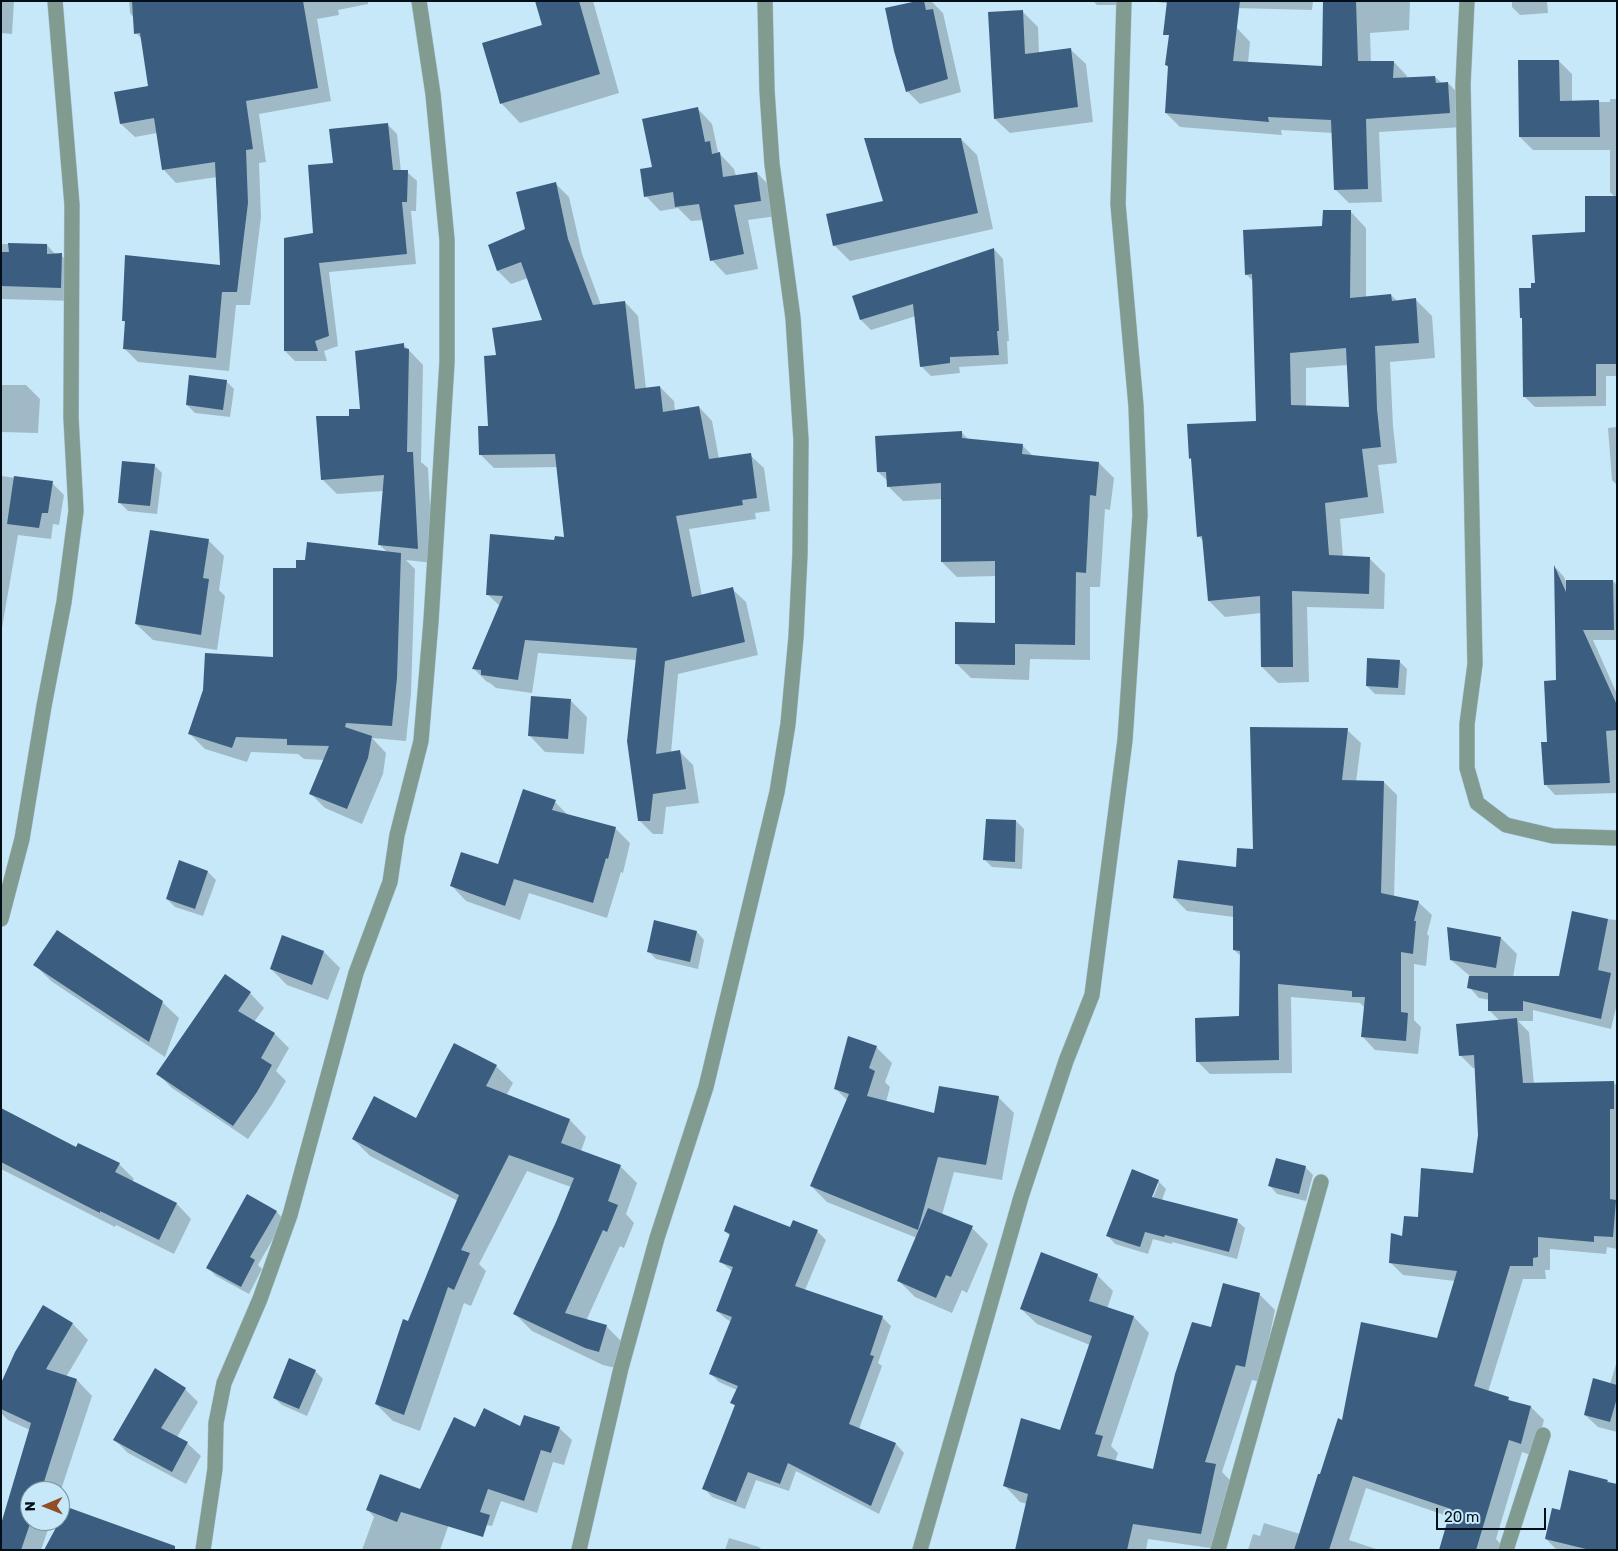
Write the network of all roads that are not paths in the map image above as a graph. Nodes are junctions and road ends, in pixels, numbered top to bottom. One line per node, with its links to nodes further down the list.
1 (55, 1): 7 (street)
2 (419, 1): 10 (street)
3 (765, 1): 11 (street)
4 (1124, 1): 12 (street)
5 (1467, 1): 6 (street)
6 (1617, 838)
7 (1, 919)
8 (1322, 1182): 13 (street)
9 (1543, 1435): 14 (street)
10 (208, 1546)
11 (579, 1550)
12 (920, 1550)
13 (1218, 1550)
14 (1506, 1550)

